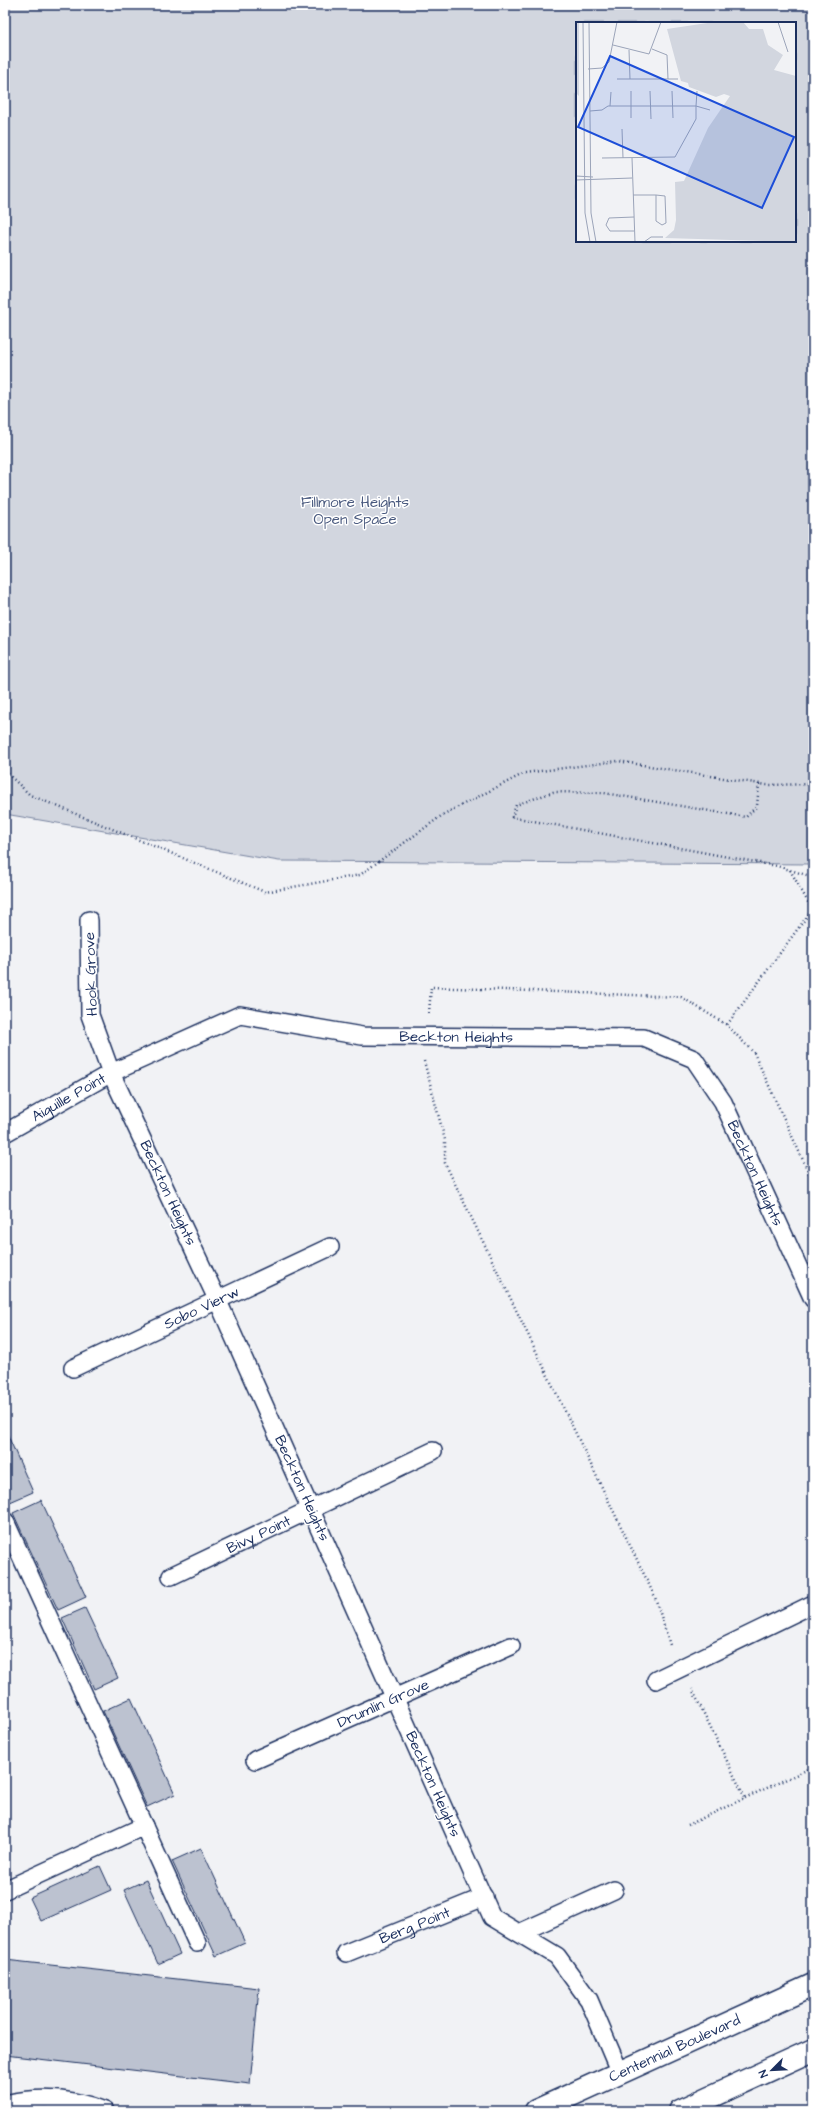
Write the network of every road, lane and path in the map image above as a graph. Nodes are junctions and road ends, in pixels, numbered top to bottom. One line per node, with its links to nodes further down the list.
1 (5, 771): 2 (path)
2 (759, 784): 3 (path); 4 (path)
3 (813, 784)
4 (790, 870): 5 (path); 6 (path)
5 (813, 877)
6 (812, 911): 8 (path)
7 (89, 920): 10 (lane, Hook Grove)
8 (727, 1025): 9 (path); 12 (path)
9 (427, 1036): 10 (lane, Beckton Heights); 15 (lane, Beckton Heights); 23 (path)
10 (112, 1073): 11 (lane, Aiguille Point); 14 (lane, Beckton Heights)
11 (5, 1133)
12 (813, 1182)
13 (330, 1247): 14 (lane, Sobo Vierw)
14 (217, 1299): 16 (lane, Sobo Vierw); 18 (lane, Beckton Heights)
15 (813, 1299)
16 (73, 1368)
17 (433, 1451): 18 (lane, Bivy Point)
18 (311, 1508): 20 (lane, Bivy Point); 25 (lane, Beckton Heights)
19 (5, 1521): 30 (lane)
20 (171, 1576)
21 (813, 1604): 23 (lane)
22 (511, 1646): 25 (lane, Drumlin Grove)
23 (681, 1668): 24 (lane); 28 (path)
24 (656, 1680)
25 (395, 1698): 26 (lane, Drumlin Grove); 33 (lane, Beckton Heights)
26 (255, 1760)
27 (813, 1767): 28 (path)
28 (745, 1798): 29 (path)
29 (688, 1825)
30 (144, 1826): 31 (lane); 35 (lane)
31 (5, 1890)
32 (614, 1890): 34 (lane)
33 (484, 1897): 34 (lane, Beckton Heights); 36 (lane, Berg Point)
34 (519, 1933): 39 (lane, Beckton Heights)
35 (197, 1943)
36 (346, 1953)
37 (813, 1985): 39 (main road, Centennial Boulevard)
38 (813, 2050): 43 (main road)
39 (620, 2073): 42 (main road, Centennial Boulevard)
40 (5, 2104): 41 (lane)
41 (105, 2111)
42 (536, 2111)
43 (680, 2111)

